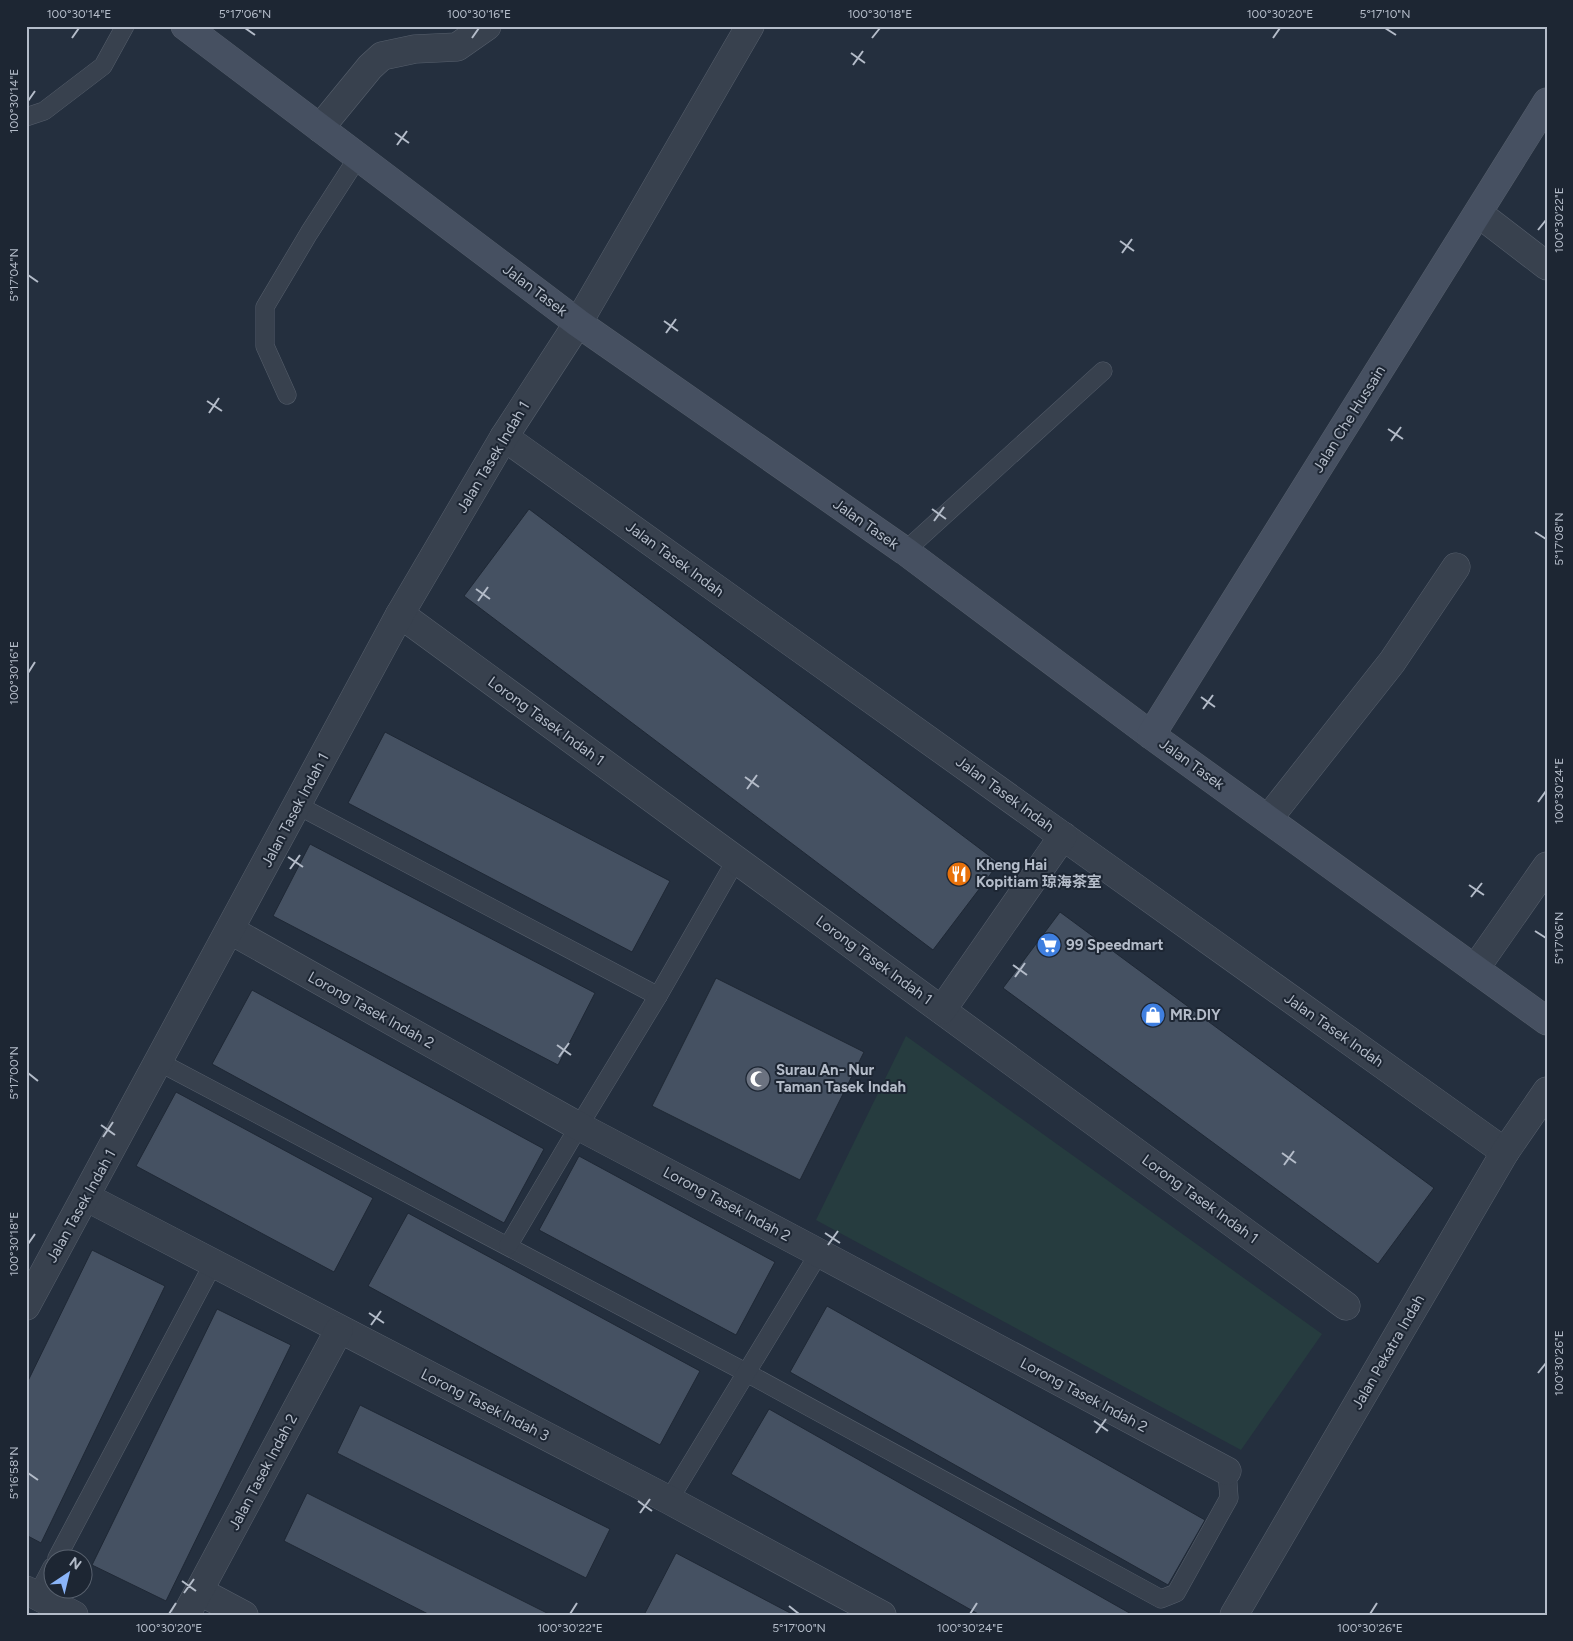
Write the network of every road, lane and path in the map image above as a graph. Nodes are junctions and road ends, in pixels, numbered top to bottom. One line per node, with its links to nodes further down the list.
1 (125, 26): 6 (lane)
2 (184, 26): 7 (main road, Jalan Tasek)
3 (486, 26): 7 (street)
4 (750, 26): 11 (street, Jalan Tasek Indah 1)
5 (1547, 102): 9 (main road, Jalan Che Hussain)
6 (26, 117)
7 (320, 128): 8 (main road, Jalan Tasek)
8 (358, 157): 11 (main road, Jalan Tasek); 13 (lane)
9 (1478, 213): 10 (street); 18 (main road, Jalan Che Hussain)
10 (1547, 266)
11 (578, 322): 14 (street, Jalan Tasek Indah 1); 15 (main road, Jalan Tasek)
12 (1103, 371): 15 (lane)
13 (287, 395)
14 (504, 436): 17 (street, Jalan Tasek Indah 1); 21 (street, Jalan Tasek Indah)
15 (906, 551): 18 (main road, Jalan Tasek)
16 (1456, 567): 20 (street)
17 (400, 614): 19 (street, Jalan Tasek Indah 1); 22 (street, Lorong Tasek Indah 1)
18 (1152, 735): 20 (main road, Jalan Tasek)
19 (297, 806): 24 (street, Jalan Tasek Indah 1); 26 (lane)
20 (1268, 819): 25 (main road, Jalan Tasek)
21 (1063, 836): 27 (street); 32 (street, Jalan Tasek Indah)
22 (736, 860): 26 (lane); 27 (street, Lorong Tasek Indah 1)
23 (1547, 866): 25 (street)
24 (230, 930): 29 (street, Jalan Tasek Indah 1); 31 (street, Lorong Tasek Indah 2)
25 (1476, 969): 28 (main road, Jalan Tasek)
26 (658, 996): 31 (lane)
27 (942, 1010): 38 (street, Lorong Tasek Indah 1)
28 (1547, 1022)
29 (159, 1062): 33 (street, Jalan Tasek Indah 1); 34 (lane)
30 (1547, 1091): 32 (street, Jalan Pekatra Indah)
31 (579, 1126): 34 (lane); 35 (street, Lorong Tasek Indah 2)
32 (1505, 1152): 50 (street, Jalan Pekatra Indah)
33 (86, 1198): 36 (street, Lorong Tasek Indah 3); 37 (street, Jalan Tasek Indah 1)
34 (508, 1246): 40 (lane)
35 (819, 1253): 40 (lane); 41 (street, Lorong Tasek Indah 2)
36 (213, 1264): 39 (street, Lorong Tasek Indah 3); 43 (lane)
37 (26, 1306)
38 (1346, 1306)
39 (339, 1330): 42 (street, Lorong Tasek Indah 3); 46 (street, Jalan Tasek Indah 2)
40 (747, 1373): 41 (lane); 42 (lane)
41 (1227, 1471)
42 (669, 1500): 49 (street, Lorong Tasek Indah 3)
43 (62, 1548)
44 (42, 1580): 45 (lane)
45 (32, 1593): 47 (street)
46 (193, 1603): 48 (street)
47 (74, 1615)
48 (244, 1615)
49 (882, 1615)
50 (1234, 1615)

